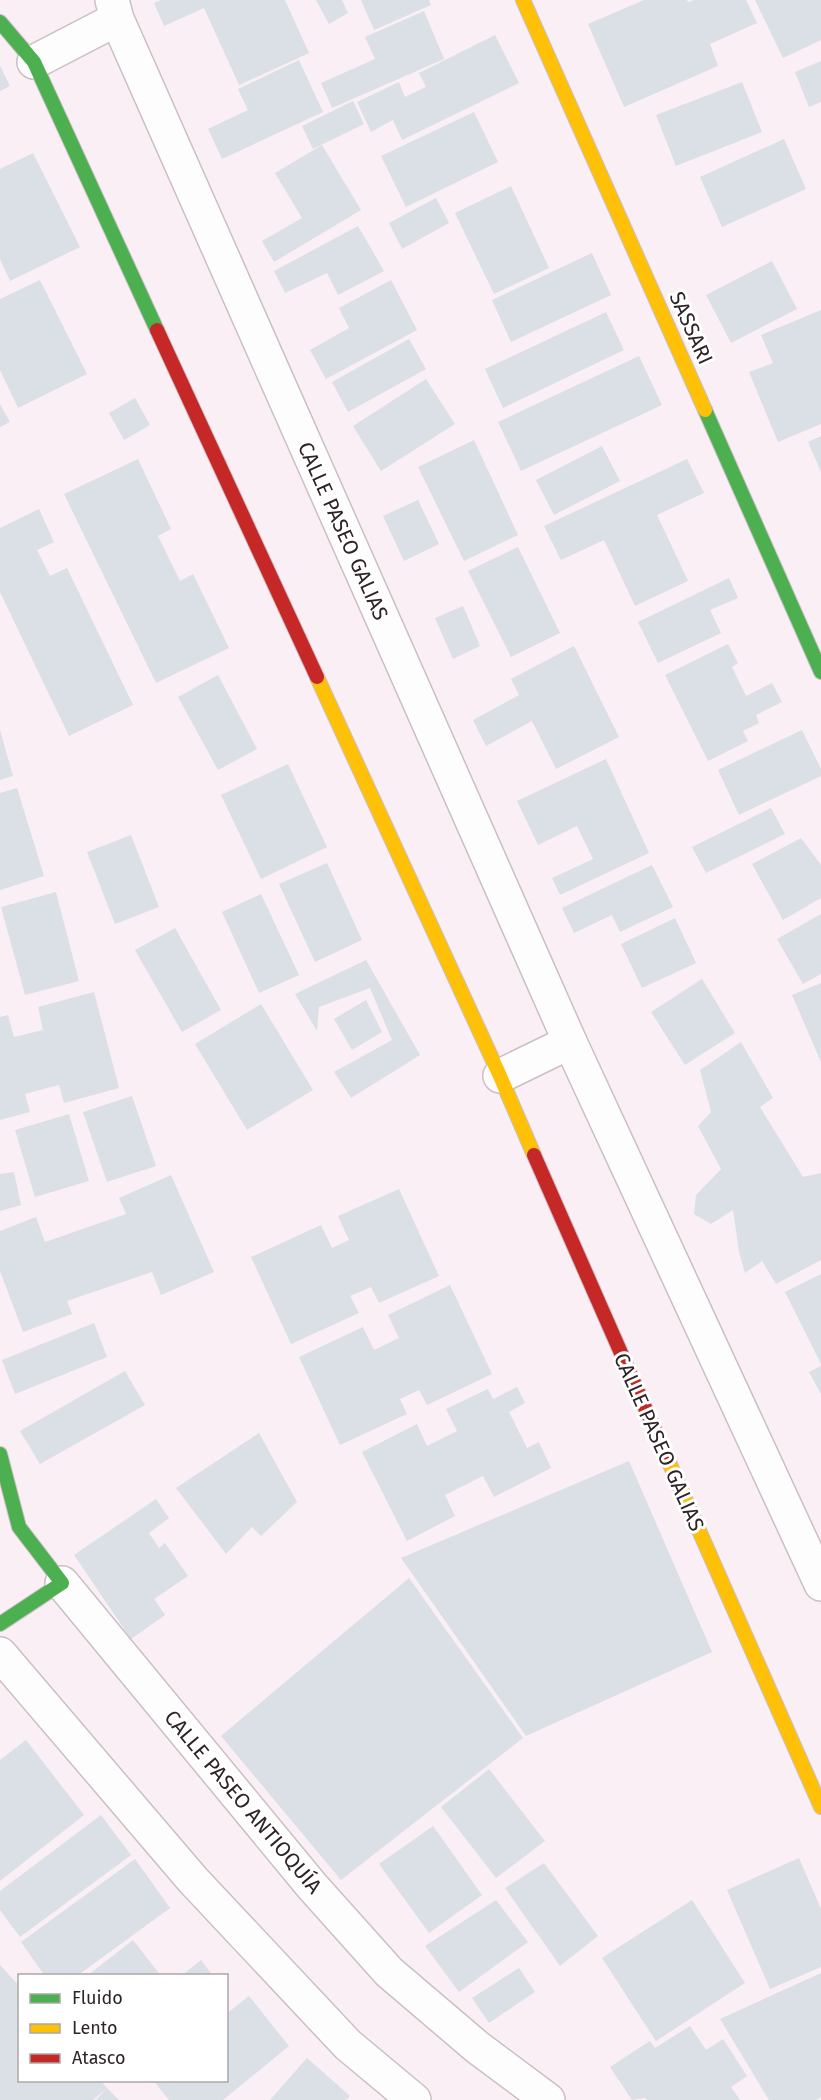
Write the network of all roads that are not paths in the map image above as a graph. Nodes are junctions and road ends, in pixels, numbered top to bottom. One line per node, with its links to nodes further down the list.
1 (523, 0): 5 (street, SASSARI)
2 (114, 10): 4 (street, CALLE PASEO GALIAS); 6 (street, CALLE PASEO GALIAS)
3 (0, 22): 4 (street, CALLE PASEO GALIAS)
4 (34, 62): 7 (street, CALLE PASEO GALIAS)
5 (821, 672)
6 (570, 1042): 7 (street); 10 (street, CALLE PASEO GALIAS)
7 (500, 1076): 13 (street, CALLE PASEO GALIAS)
8 (0, 1454): 9 (street, CALLE PASEO ANTIOQUÍA)
9 (62, 1583): 11 (street); 15 (street, CALLE PASEO ANTIOQUÍA)
10 (821, 1584)
11 (0, 1624)
12 (0, 1654): 14 (street)
13 (821, 1807)
14 (414, 2100)
15 (548, 2100)

